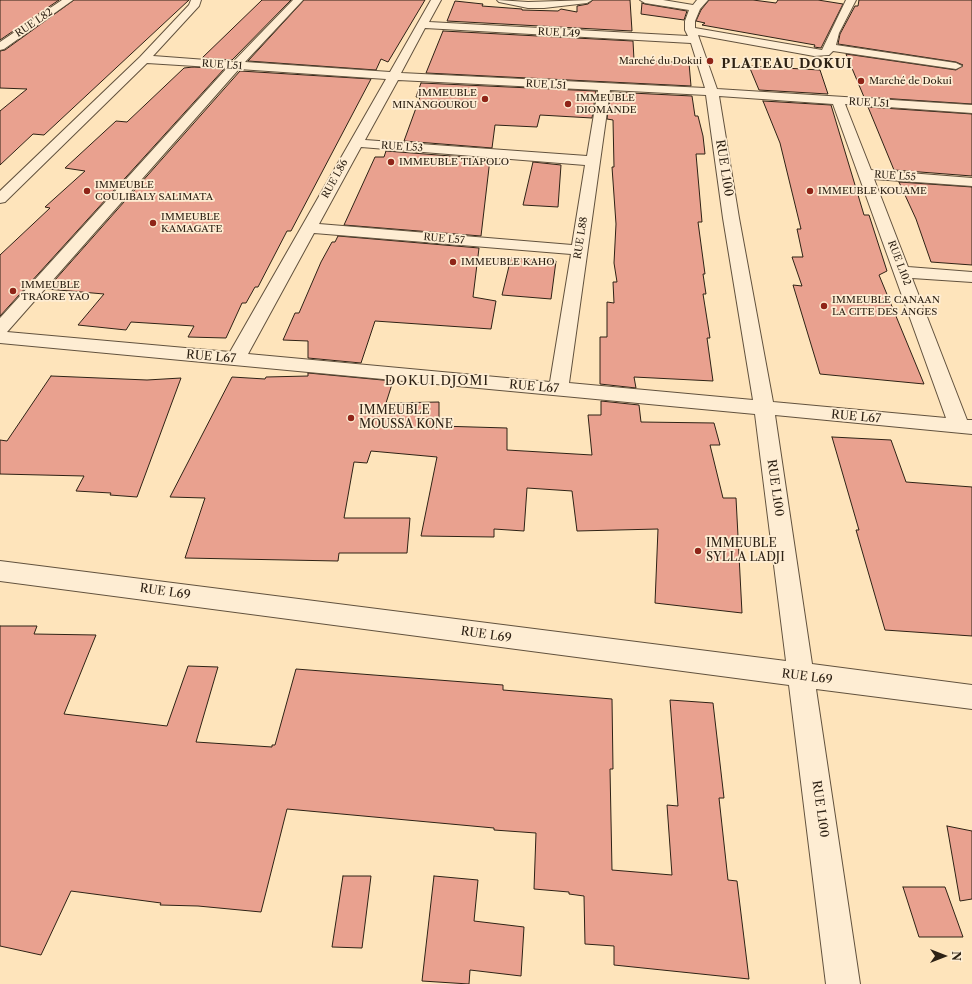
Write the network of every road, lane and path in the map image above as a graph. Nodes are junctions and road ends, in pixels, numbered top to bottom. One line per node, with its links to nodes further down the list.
1 (68, 0): 13 (street, RUE L82)
2 (196, 0): 15 (street)
3 (298, 0): 16 (street)
4 (436, 0): 11 (street, RUE L86)
5 (502, 0): 6 (street)
6 (587, 0)
7 (645, 0): 10 (street)
8 (703, 0): 10 (street)
9 (851, 0): 14 (street)
10 (695, 8): 12 (street, RUE L100)
11 (422, 25): 12 (street, RUE L49); 18 (street, RUE L86)
12 (693, 35): 14 (street, RUE L49); 20 (street, RUE L100)
13 (0, 47)
14 (830, 47): 17 (street)
15 (144, 59): 16 (street, RUE L51); 27 (street)
16 (235, 66): 18 (street, RUE L51); 32 (street)
17 (956, 66)
18 (395, 76): 19 (street, RUE L51); 23 (street, RUE L86)
19 (604, 88): 20 (street, RUE L51); 24 (street, RUE L88)
20 (712, 92): 21 (street, RUE L51); 36 (street, RUE L100)
21 (838, 101): 22 (street, RUE L51); 25 (street, RUE L102)
22 (972, 109)
23 (355, 143): 24 (street, RUE L53); 28 (street, RUE L86)
24 (592, 161): 29 (street, RUE L88)
25 (865, 174): 26 (street, RUE L55); 30 (street, RUE L102)
26 (972, 182)
27 (0, 199)
28 (309, 228): 29 (street, RUE L57); 34 (street, RUE L86)
29 (579, 250): 35 (street, RUE L88)
30 (903, 272): 31 (street); 37 (street, RUE L102)
31 (972, 277)
32 (0, 329)
33 (0, 337): 34 (street, RUE L67)
34 (236, 359): 35 (street, RUE L67)
35 (558, 389): 36 (street, RUE L67)
36 (764, 409): 37 (street, RUE L67); 39 (street, RUE L100)
37 (965, 426)
38 (0, 571): 39 (street, RUE L69)
39 (802, 676): 40 (street, RUE L69); 41 (street, RUE L100)
40 (972, 697)
41 (843, 984)

